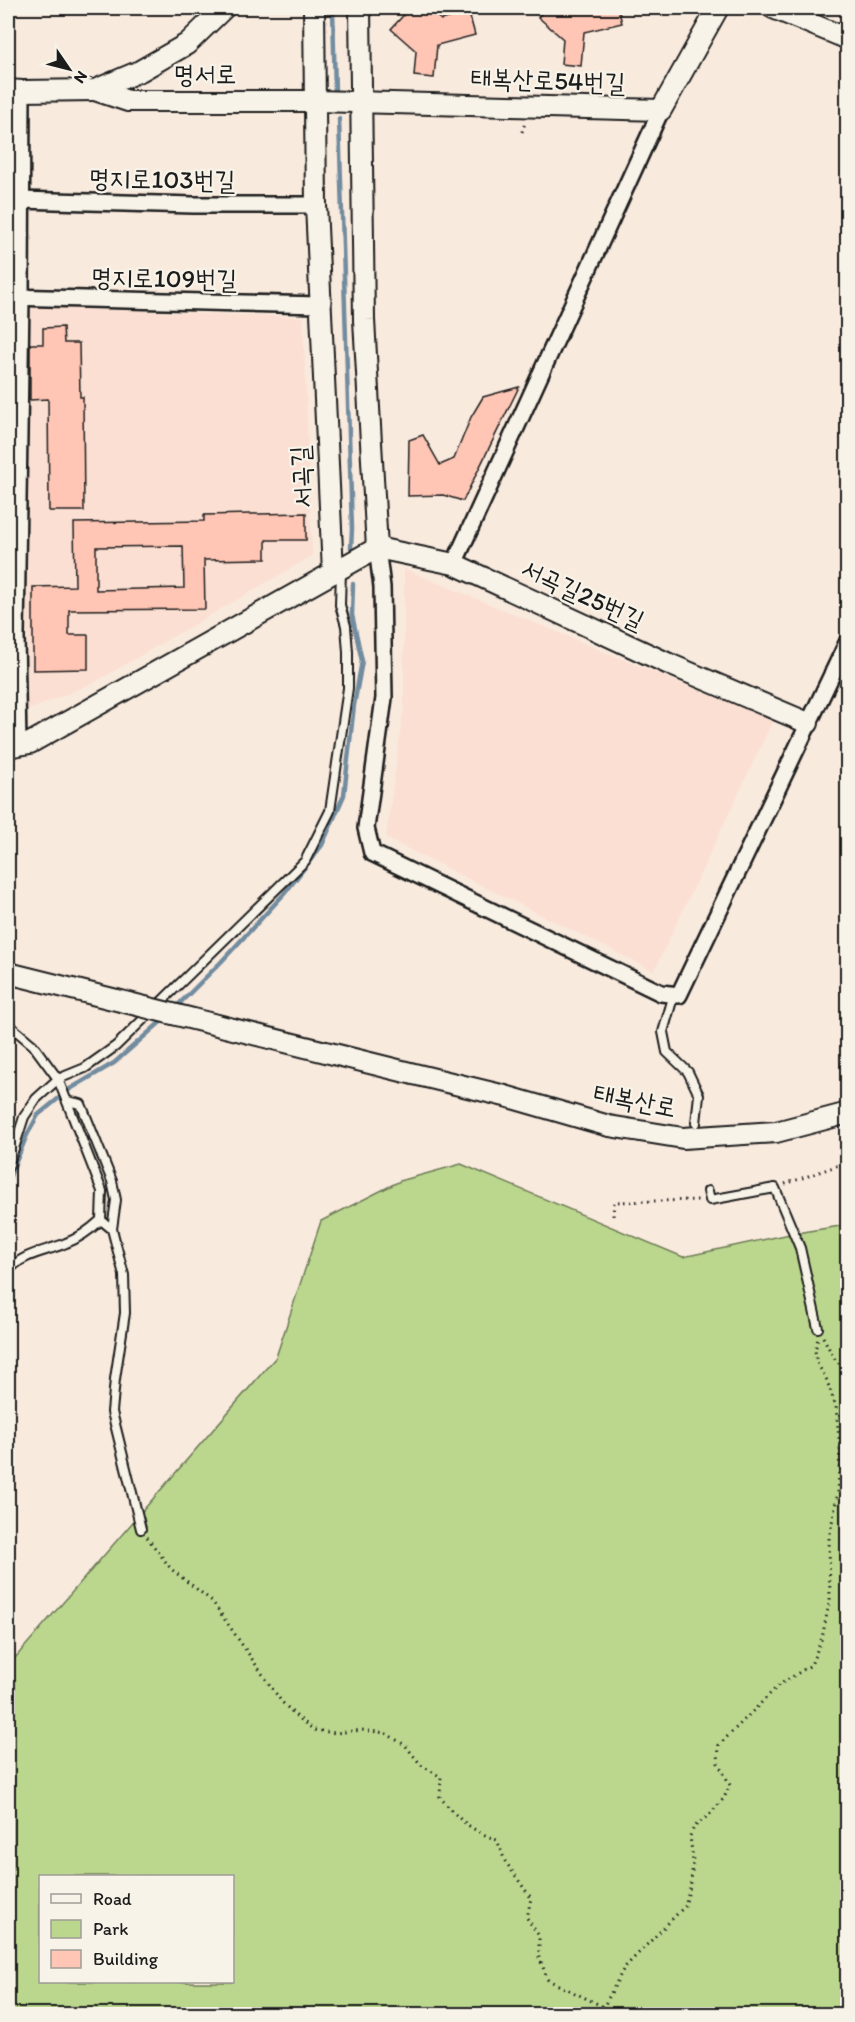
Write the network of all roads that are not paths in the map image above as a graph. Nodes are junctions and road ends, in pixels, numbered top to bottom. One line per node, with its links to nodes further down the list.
1 (224, 8): 8 (street, 명서로)
2 (314, 8): 9 (street, 서곡길)
3 (360, 8): 10 (street)
4 (718, 8): 11 (street, 태복산로54번길)
5 (773, 8): 6 (street)
6 (848, 39)
7 (15, 90): 8 (street, 명서로); 12 (street)
8 (95, 90): 9 (street, 명서로)
9 (316, 101): 10 (street, 태복산로54번길); 13 (street, 서곡길)
10 (363, 103): 11 (street, 태복산로54번길); 18 (street)
11 (661, 110): 19 (street)
12 (14, 199): 13 (street, 명지로103번길); 14 (street)
13 (316, 205): 15 (street, 서곡길)
14 (14, 298): 15 (street, 명지로109번길); 16 (street)
15 (320, 305): 20 (street, 서곡길)
16 (14, 400): 17 (street)
17 (12, 528): 21 (street)
18 (377, 548): 19 (street, 서곡길25번길); 20 (street); 26 (street)
19 (454, 564): 23 (street, 서곡길25번길)
20 (337, 570): 24 (street); 30 (lane)
21 (12, 637): 24 (street)
22 (848, 641): 23 (street)
23 (808, 723): 26 (street)
24 (13, 746)
25 (8, 974): 32 (street, 태복산로, bridge)
26 (674, 994): 33 (lane)
27 (8, 1024): 29 (lane)
28 (8, 1031): 29 (lane)
29 (22, 1036): 30 (lane)
30 (58, 1079): 31 (lane); 34 (lane)
31 (67, 1101): 36 (lane); 37 (lane)
32 (848, 1113)
33 (696, 1123)
34 (8, 1167)
35 (708, 1191): 39 (lane)
36 (101, 1220): 37 (lane); 38 (lane)
37 (112, 1229): 40 (lane)
38 (8, 1271)
39 (818, 1328)
40 (141, 1529)

